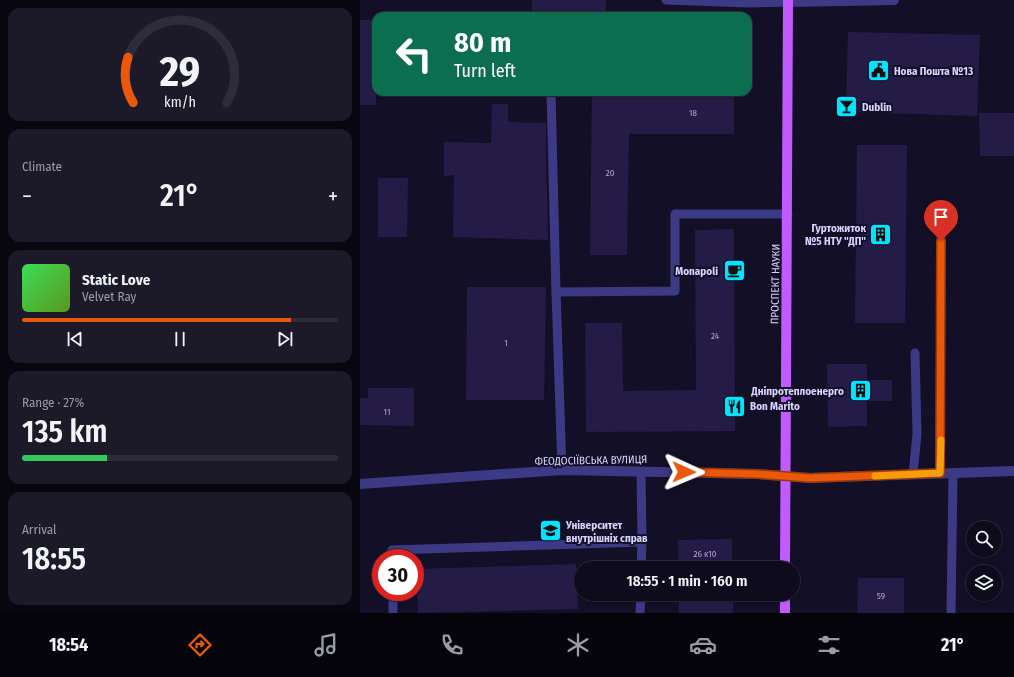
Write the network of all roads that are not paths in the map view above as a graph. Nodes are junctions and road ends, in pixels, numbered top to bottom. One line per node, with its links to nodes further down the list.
1 (666, 0): 3 (lane)
2 (894, 0): 3 (street)
3 (788, 1): 5 (main road, ПРОСПЕКТ НАУКИ)
4 (551, 96): 7 (lane)
5 (788, 214): 7 (lane); 15 (main road, ПРОСПЕКТ НАУКИ)
6 (941, 226): 12 (lane)
7 (556, 292): 9 (lane)
8 (914, 353): 14 (lane)
9 (562, 470): 11 (street, ФЕОДОСІЇВСЬКА ВУЛИЦЯ); 16 (street, ФЕОДОСІЇВСЬКА ВУЛИЦЯ)
10 (1014, 470): 13 (street, ФЕОДОСІЇВСЬКА ВУЛИЦЯ)
11 (641, 471): 15 (street, ФЕОДОСІЇВСЬКА ВУЛИЦЯ); 17 (lane)
12 (940, 473): 13 (street, ФЕОДОСІЇВСЬКА ВУЛИЦЯ); 14 (street, ФЕОДОСІЇВСЬКА ВУЛИЦЯ)
13 (953, 473): 27 (lane)
14 (913, 474): 15 (street, ФЕОДОСІЇВСЬКА ВУЛИЦЯ)
15 (785, 476): 20 (main road, ПРОСПЕКТ НАУКИ)
16 (360, 484)
17 (642, 542): 18 (lane); 19 (lane)
18 (423, 549)
19 (641, 561)
20 (785, 561)
21 (393, 601): 24 (lane)
22 (641, 601): 25 (lane)
23 (785, 601): 26 (main road)
24 (393, 613)
25 (640, 613)
26 (785, 613)
27 (951, 613)

